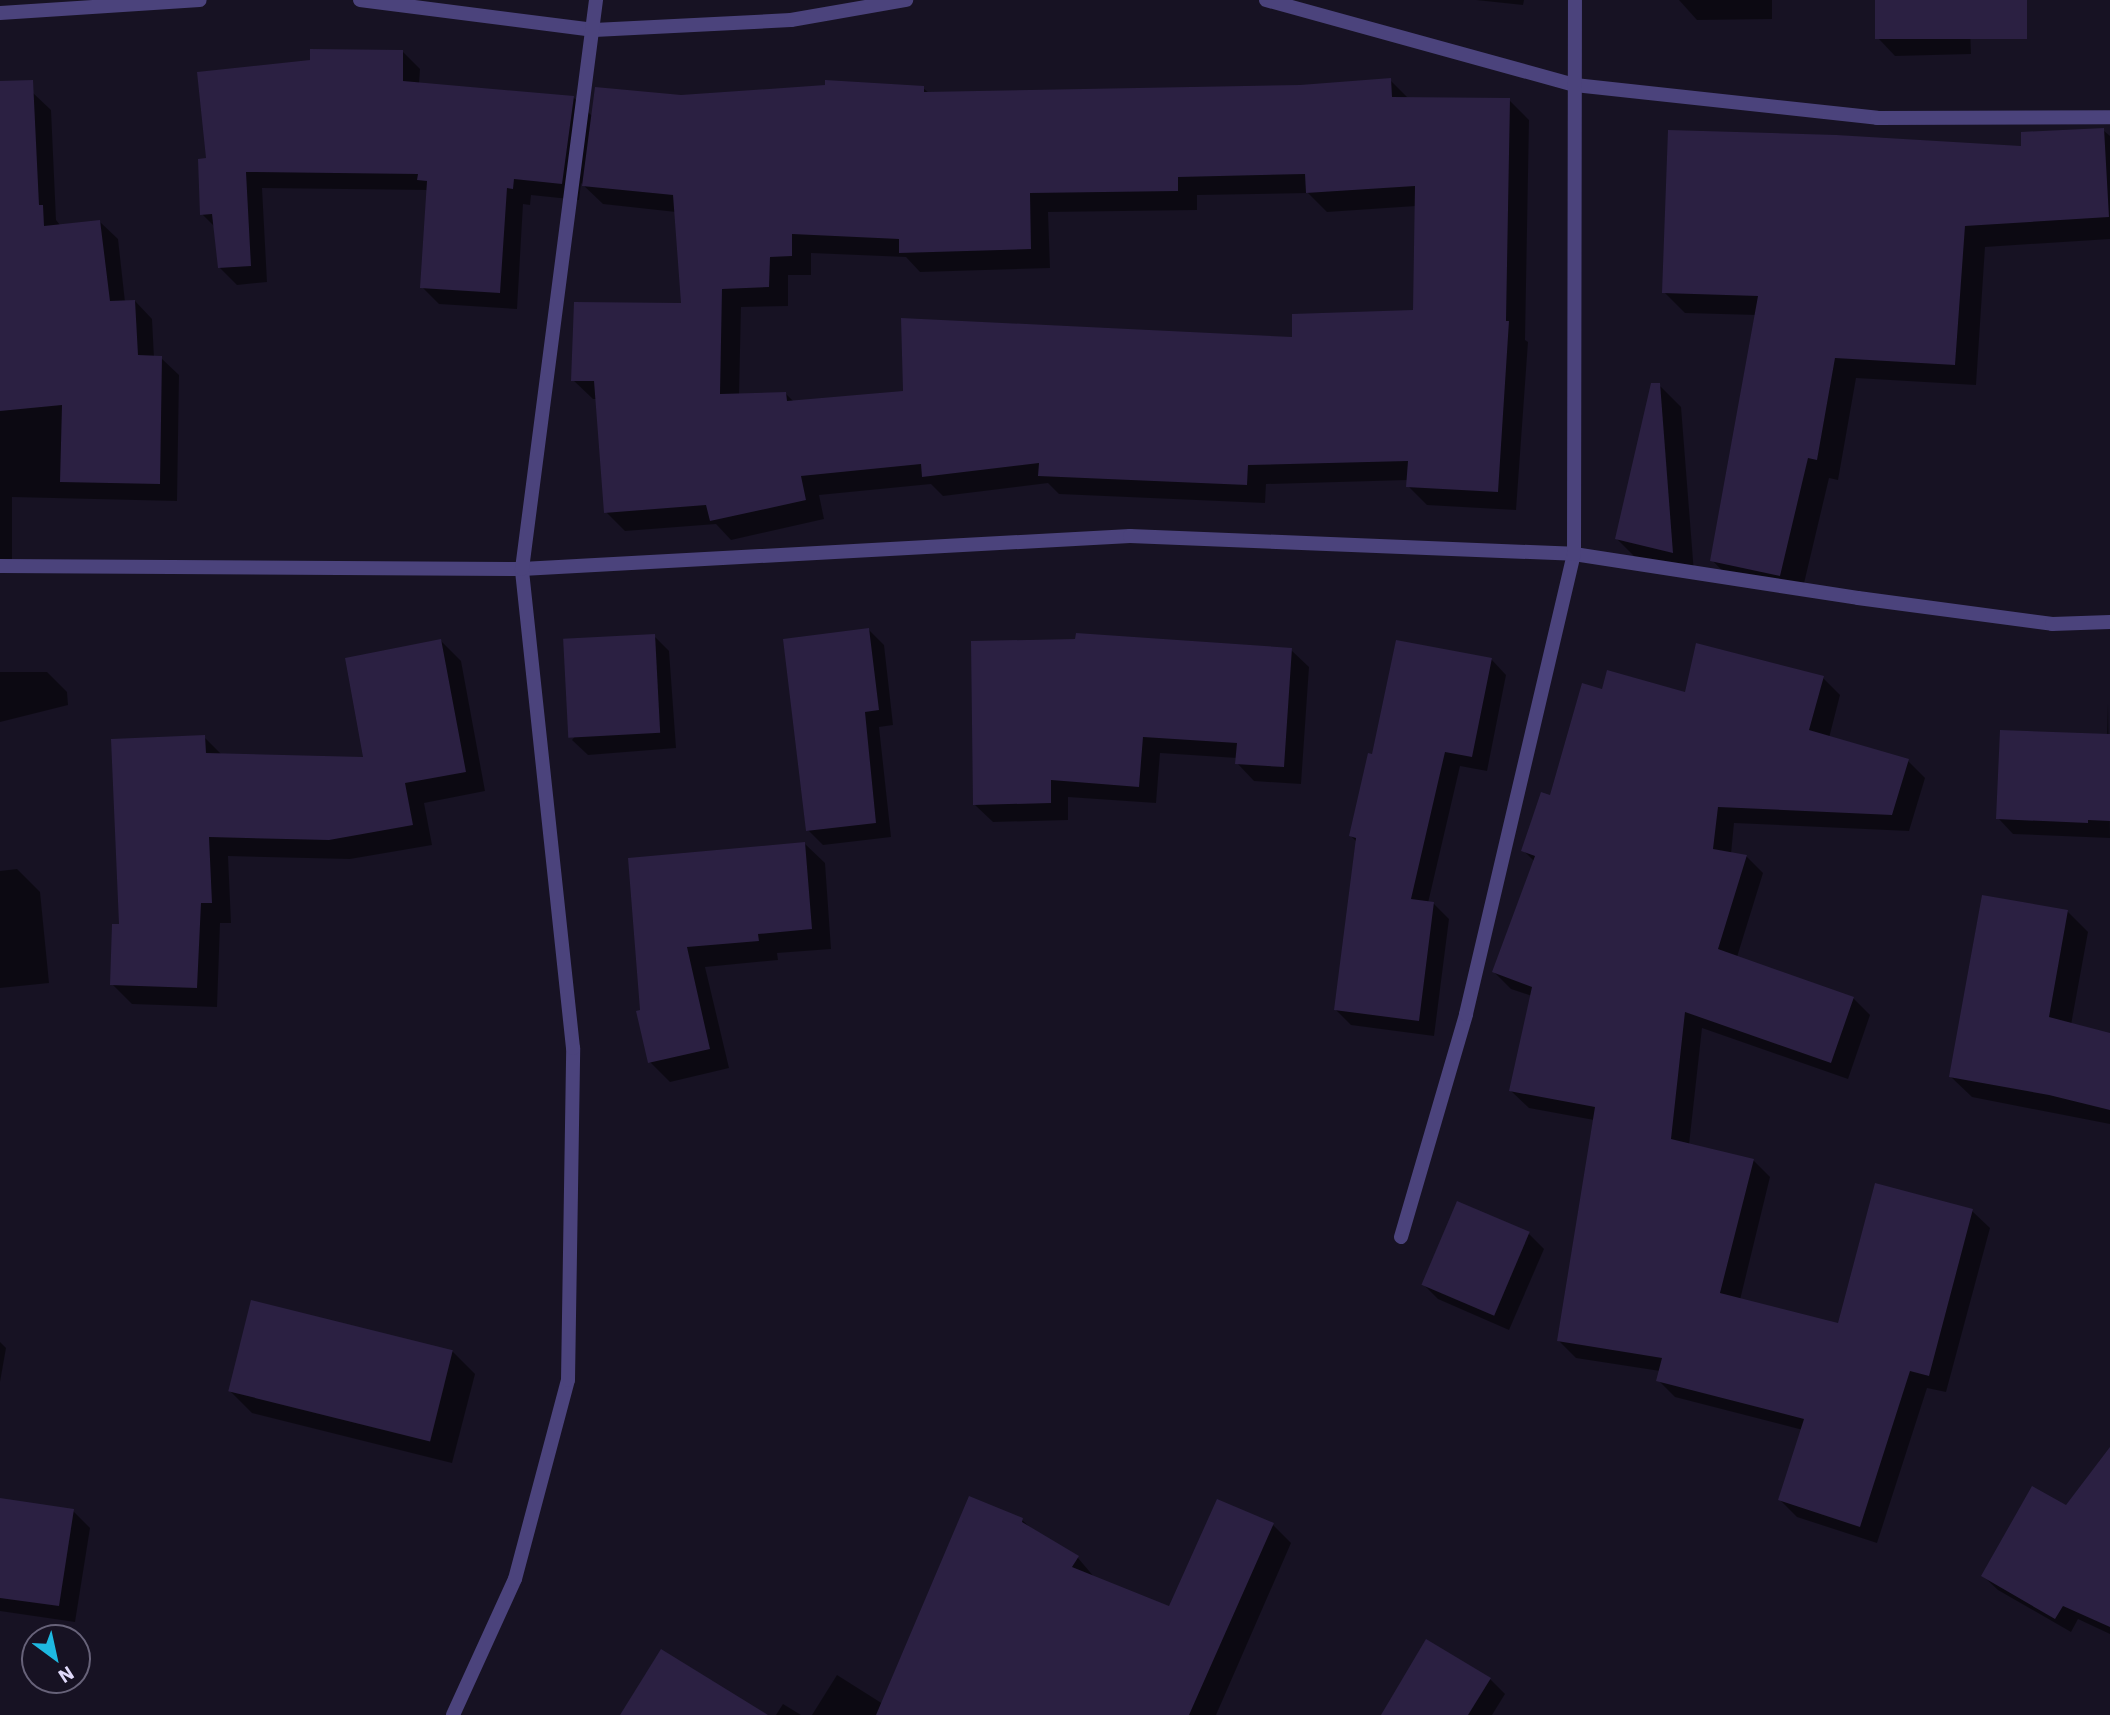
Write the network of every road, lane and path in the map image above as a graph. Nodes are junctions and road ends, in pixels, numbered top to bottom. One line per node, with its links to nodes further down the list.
1 (200, 0): 7 (street)
2 (360, 0): 8 (street)
3 (597, 0): 8 (street)
4 (906, 0): 8 (street)
5 (1266, 0): 9 (street)
6 (1575, 0): 9 (street)
7 (0, 13)
8 (594, 30): 13 (street)
9 (1575, 85): 10 (street); 11 (street)
10 (2110, 117)
11 (1574, 554): 13 (street); 14 (street); 15 (street)
12 (0, 566): 13 (street)
13 (522, 569): 16 (street)
14 (2110, 622)
15 (1401, 1237)
16 (453, 1715)

